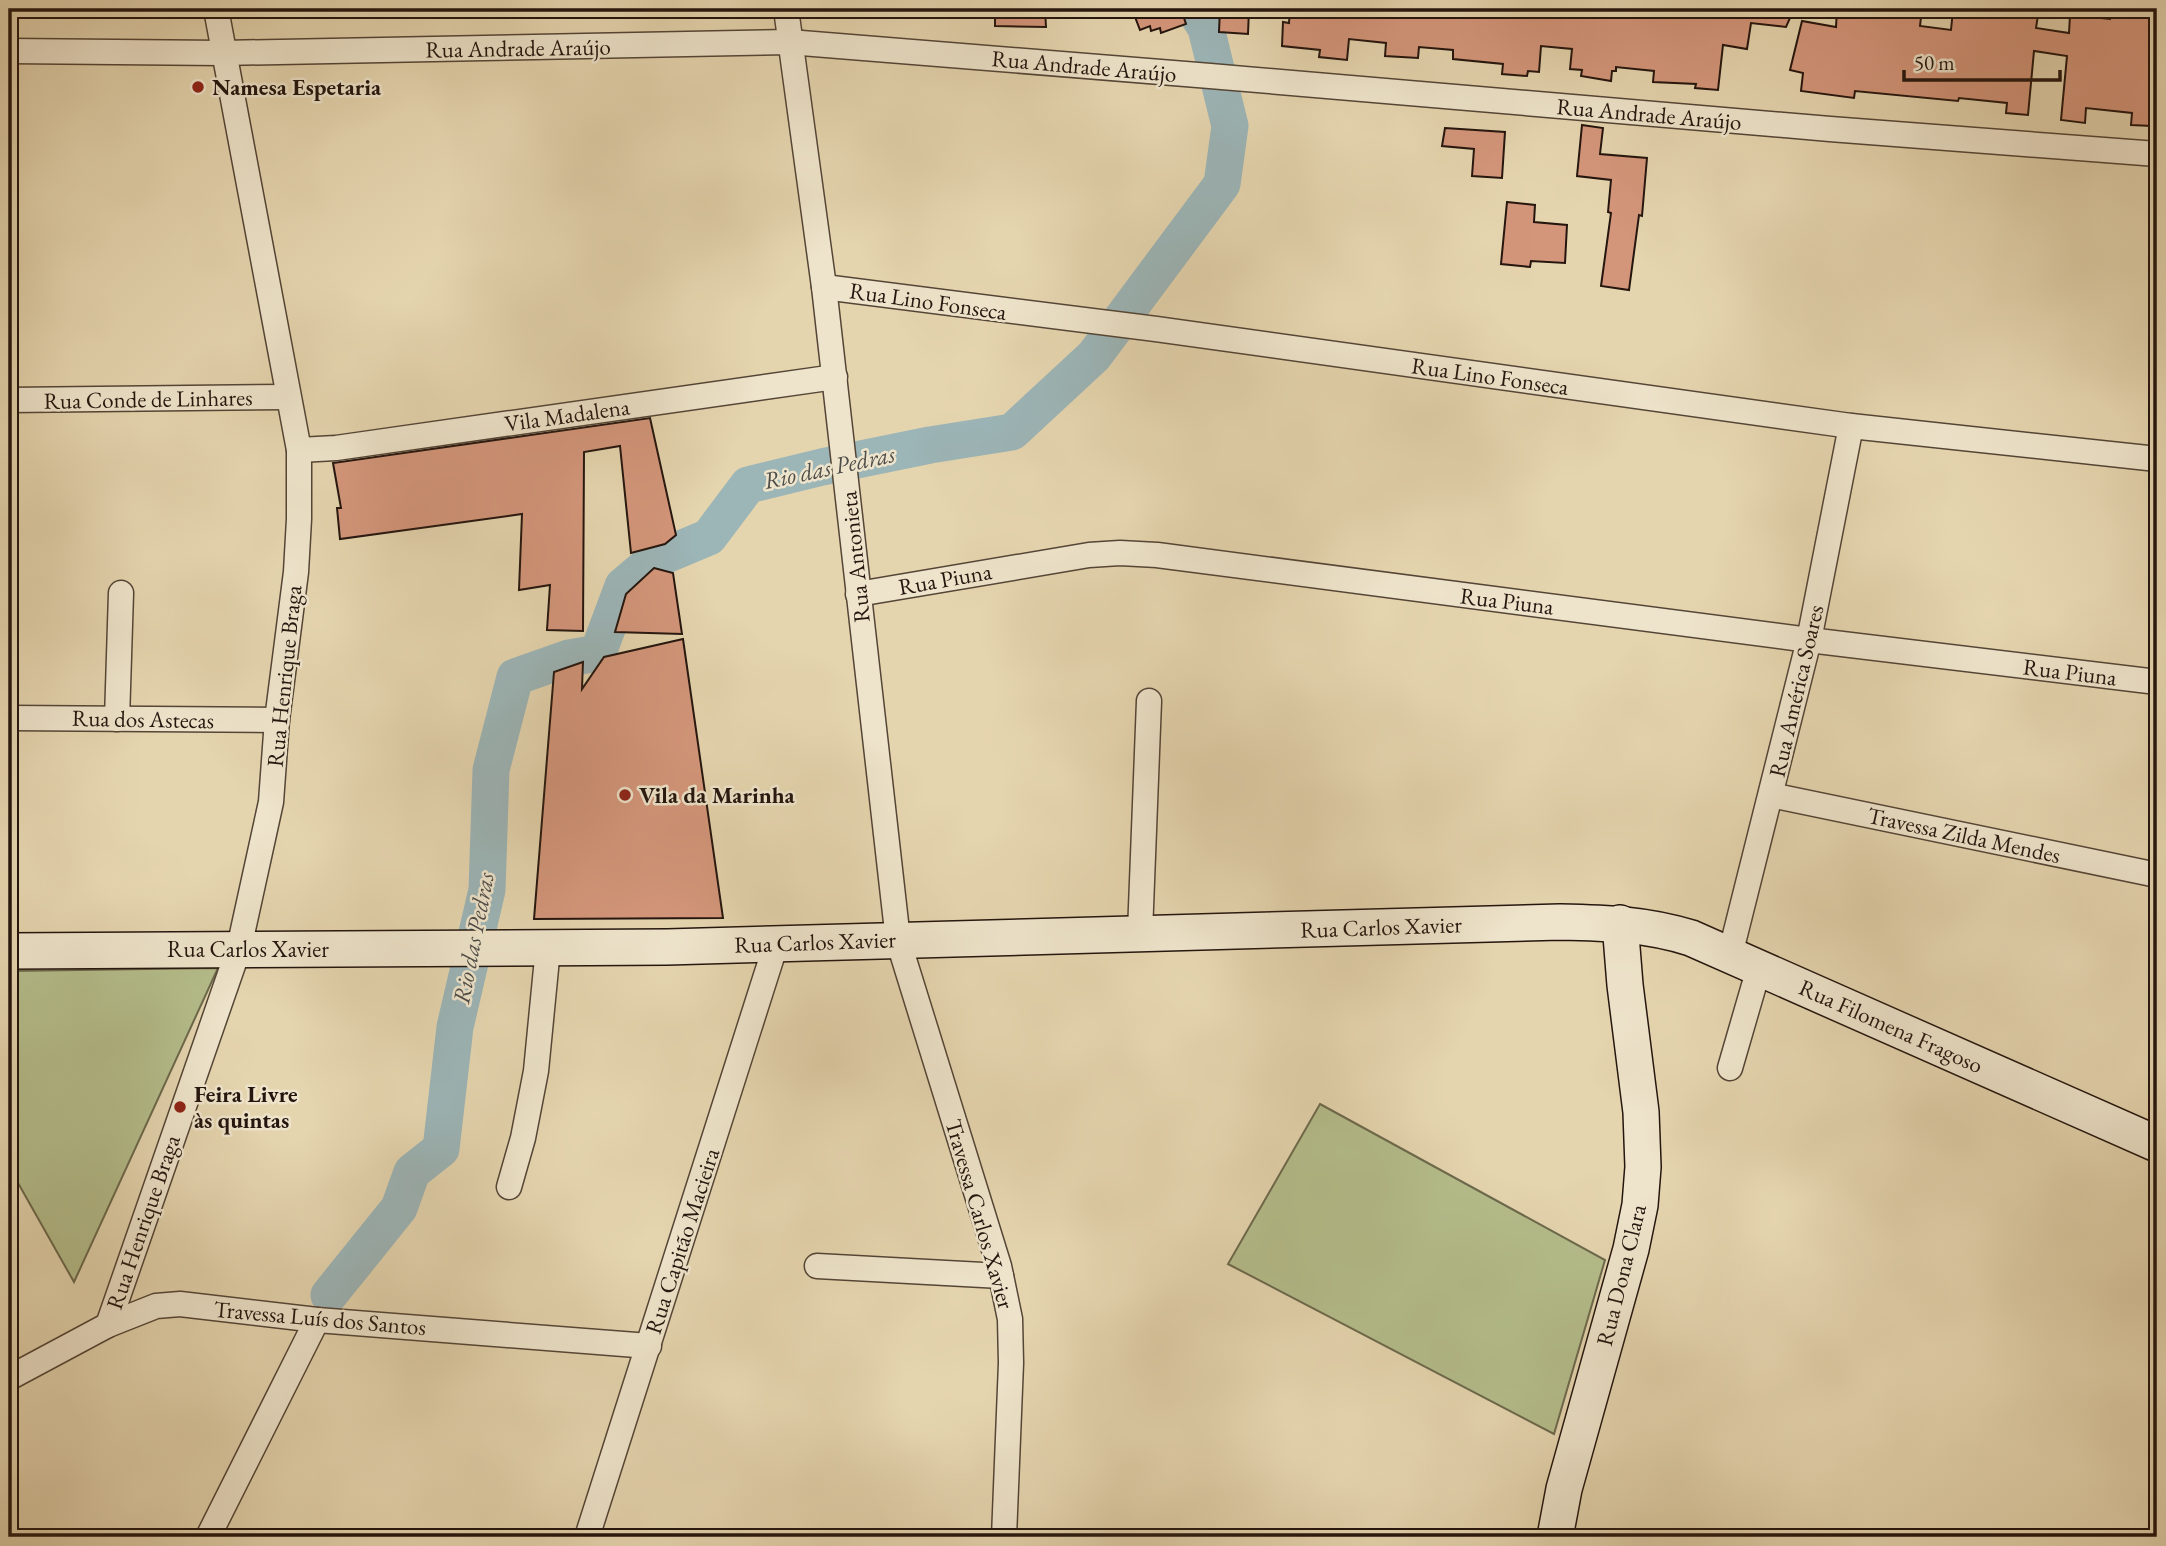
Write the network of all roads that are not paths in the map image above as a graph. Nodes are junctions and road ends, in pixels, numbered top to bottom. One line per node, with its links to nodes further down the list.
1 (216, 9): 5 (street, Rua Henrique Braga)
2 (786, 9): 3 (street, Rua Antonieta)
3 (789, 42): 5 (street, Rua Andrade Araújo); 6 (street, Rua Andrade Araújo); 7 (street, Rua Antonieta)
4 (9, 51): 5 (street, Rua Andrade Araújo)
5 (223, 53): 9 (street, Rua Henrique Braga)
6 (2157, 154)
7 (824, 287): 8 (street, Rua Antonieta); 11 (street, Rua Lino Fonseca)
8 (835, 377): 12 (street, Vila Madalena); 15 (street, Rua Antonieta)
9 (288, 397): 10 (street, Rua Conde de Linhares); 12 (street, Rua Henrique Braga)
10 (9, 400)
11 (1851, 426): 13 (street, Rua Lino Fonseca); 16 (street, Rua América Soares)
12 (299, 450): 21 (street, Rua Henrique Braga)
13 (2157, 459)
14 (121, 593): 20 (street)
15 (858, 594): 16 (street, Rua Piuna); 26 (street, Rua Antonieta)
16 (1809, 640): 17 (street, Rua Piuna); 22 (street, Rua América Soares)
17 (2157, 682)
18 (1149, 701): 25 (street)
19 (9, 718): 20 (street, Rua dos Astecas)
20 (117, 719): 21 (street, Rua dos Astecas)
21 (277, 720): 28 (street, Rua Henrique Braga)
22 (1771, 795): 23 (street, Travessa Zilda Mendes); 31 (street, Rua América Soares)
23 (2157, 875)
24 (1620, 923): 25 (street, Rua Carlos Xavier); 31 (street, Rua Filomena Fragoso); 44 (street, Rua Dona Clara)
25 (1140, 933): 26 (street, Rua Carlos Xavier)
26 (898, 940): 27 (street, Rua Carlos Xavier); 36 (street, Travessa Carlos Xavier)
27 (776, 944): 29 (street, Rua Carlos Xavier); 39 (street, Rua Capitão Macieira)
28 (239, 948): 29 (street, Rua Carlos Xavier); 30 (street, Rua Carlos Xavier); 38 (street, Rua Henrique Braga)
29 (548, 948): 34 (street)
30 (9, 951)
31 (1744, 961): 32 (street, Rua América Soares); 33 (street, Rua Filomena Fragoso)
32 (1730, 1068)
33 (2157, 1144)
34 (509, 1187)
35 (817, 1266): 36 (street)
36 (1001, 1276): 43 (street, Travessa Carlos Xavier)
37 (317, 1320): 38 (street, Travessa Luís dos Santos); 39 (street, Travessa Luís dos Santos); 41 (street)
38 (108, 1325): 40 (street, Travessa Luís dos Santos)
39 (649, 1346): 42 (street, Rua Capitão Macieira)
40 (9, 1378)
41 (208, 1537)
42 (587, 1537)
43 (1004, 1537)
44 (1555, 1537)

